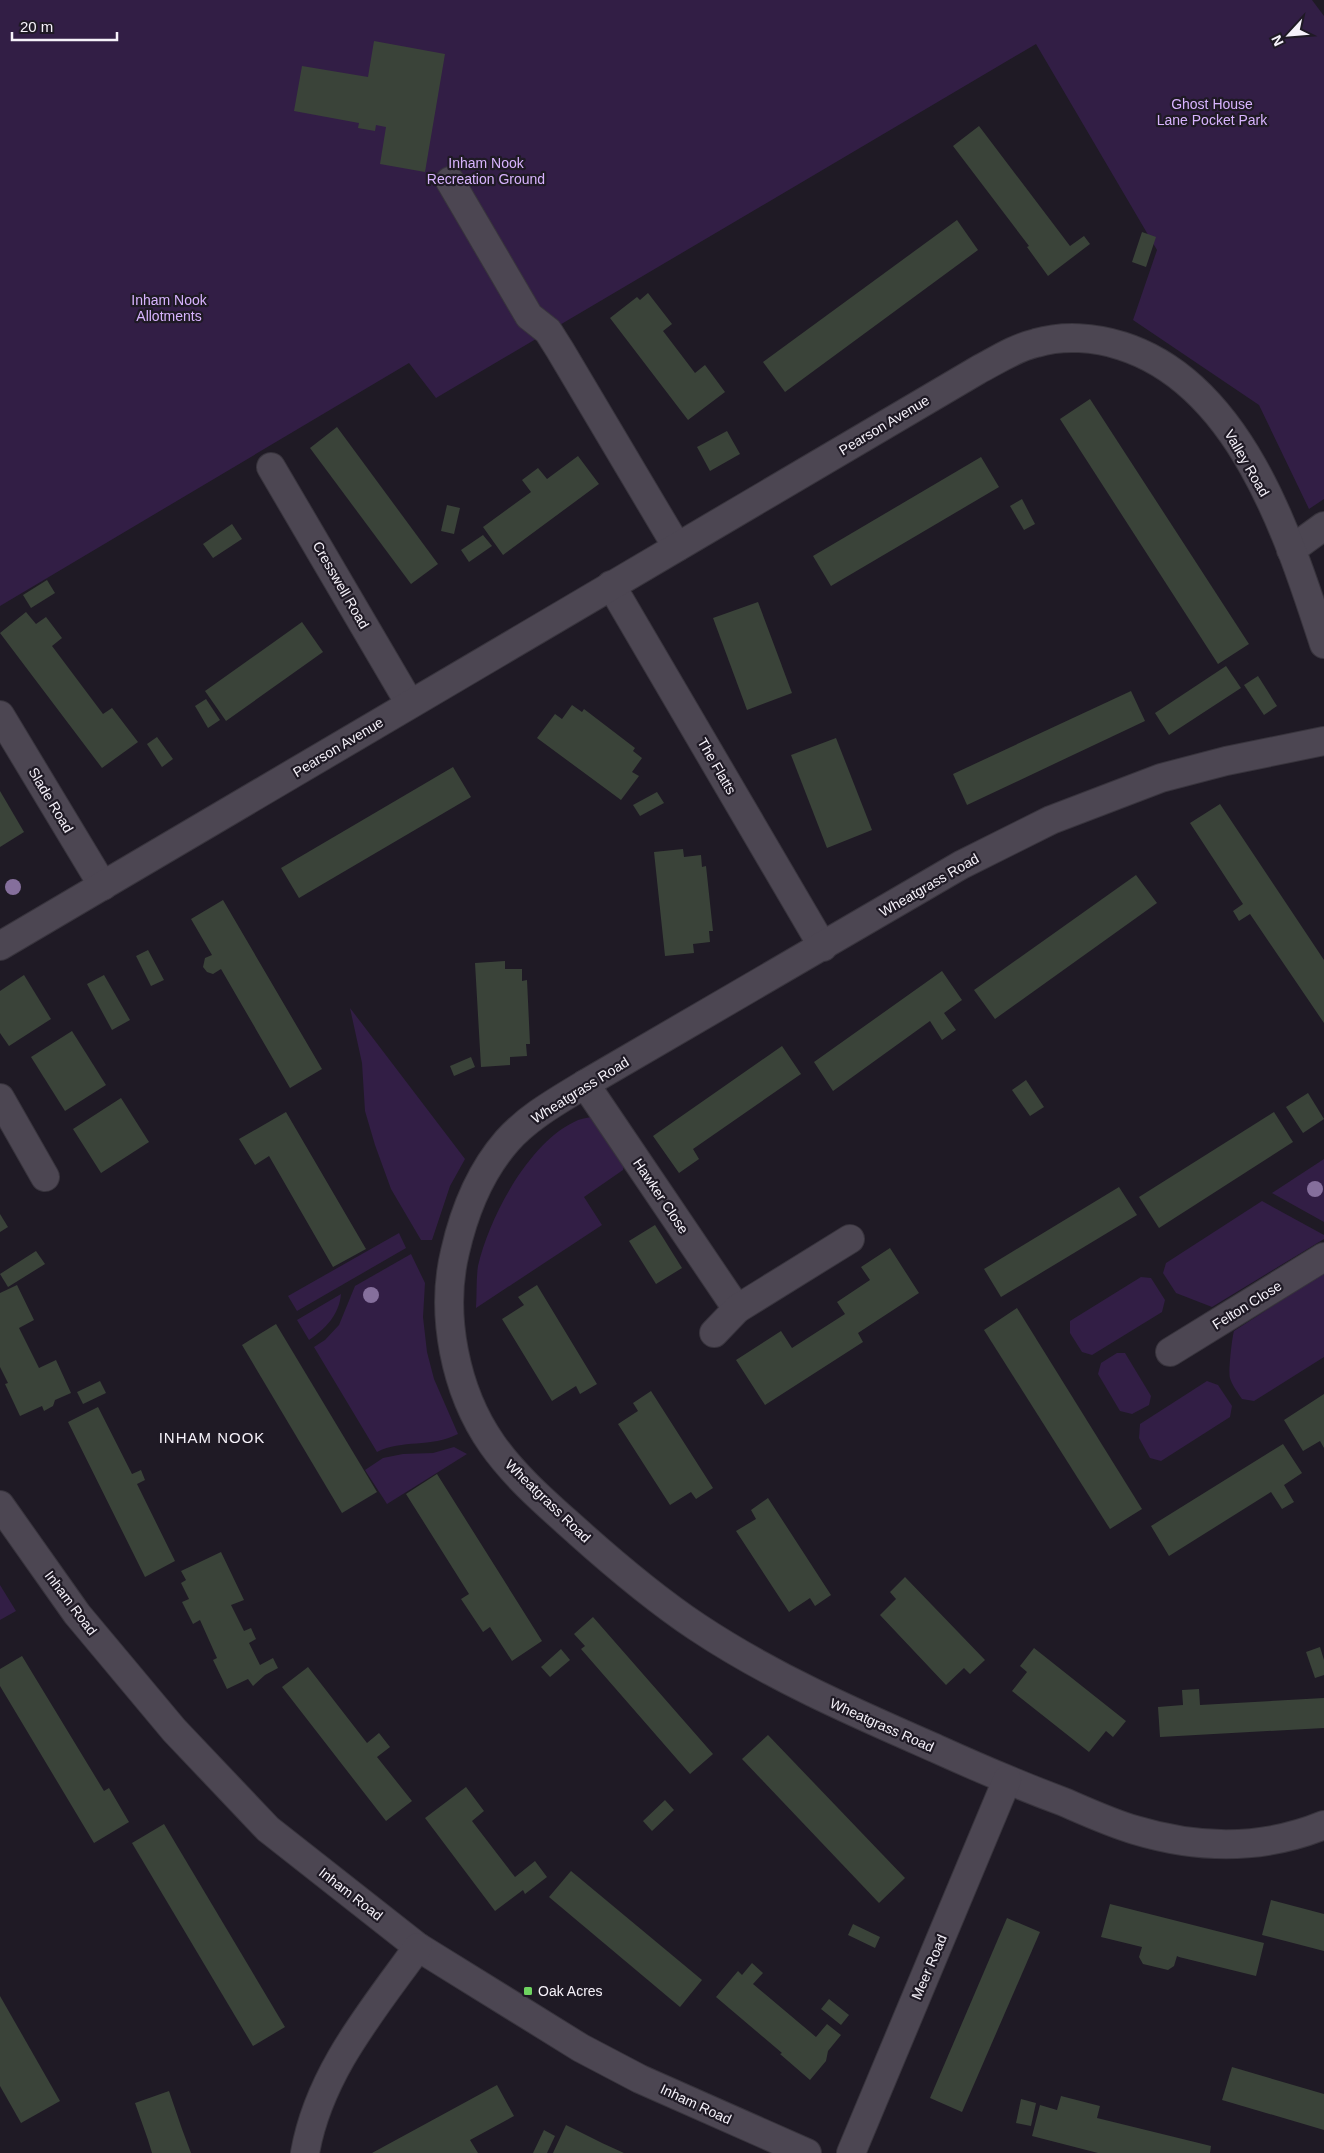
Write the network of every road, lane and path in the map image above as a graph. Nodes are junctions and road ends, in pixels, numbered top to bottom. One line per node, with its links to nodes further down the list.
1 (450, 181): 5 (street)
2 (1102, 340): 5 (street, Pearson Avenue); 6 (street, Valley Road)
3 (271, 467): 9 (street, Cresswell Road)
4 (1324, 526): 6 (street)
5 (677, 547): 7 (street, Pearson Avenue)
6 (1291, 550): 8 (street, Valley Road)
7 (611, 586): 9 (street, Pearson Avenue); 14 (street, The Flatts)
8 (1324, 644)
9 (410, 704): 12 (street, Pearson Avenue)
10 (0, 715): 12 (street, Slade Road)
11 (1324, 741): 14 (street, Wheatgrass Road)
12 (103, 886): 13 (street, Pearson Avenue)
13 (0, 946)
14 (823, 947): 15 (street, Wheatgrass Road)
15 (585, 1084): 20 (street, Hawker Close); 24 (street, Wheatgrass Road)
16 (0, 1098): 17 (street)
17 (45, 1177)
18 (850, 1239): 20 (street)
19 (1324, 1257): 22 (street, Felton Close)
20 (737, 1309): 21 (street)
21 (714, 1333)
22 (1170, 1352)
23 (0, 1505): 26 (street, Inham Road)
24 (1007, 1780): 25 (street, Wheatgrass Road); 29 (street, Meer Road)
25 (1324, 1825)
26 (418, 1947): 27 (street); 28 (street, Inham Road)
27 (305, 2153)
28 (807, 2153)
29 (851, 2153)

